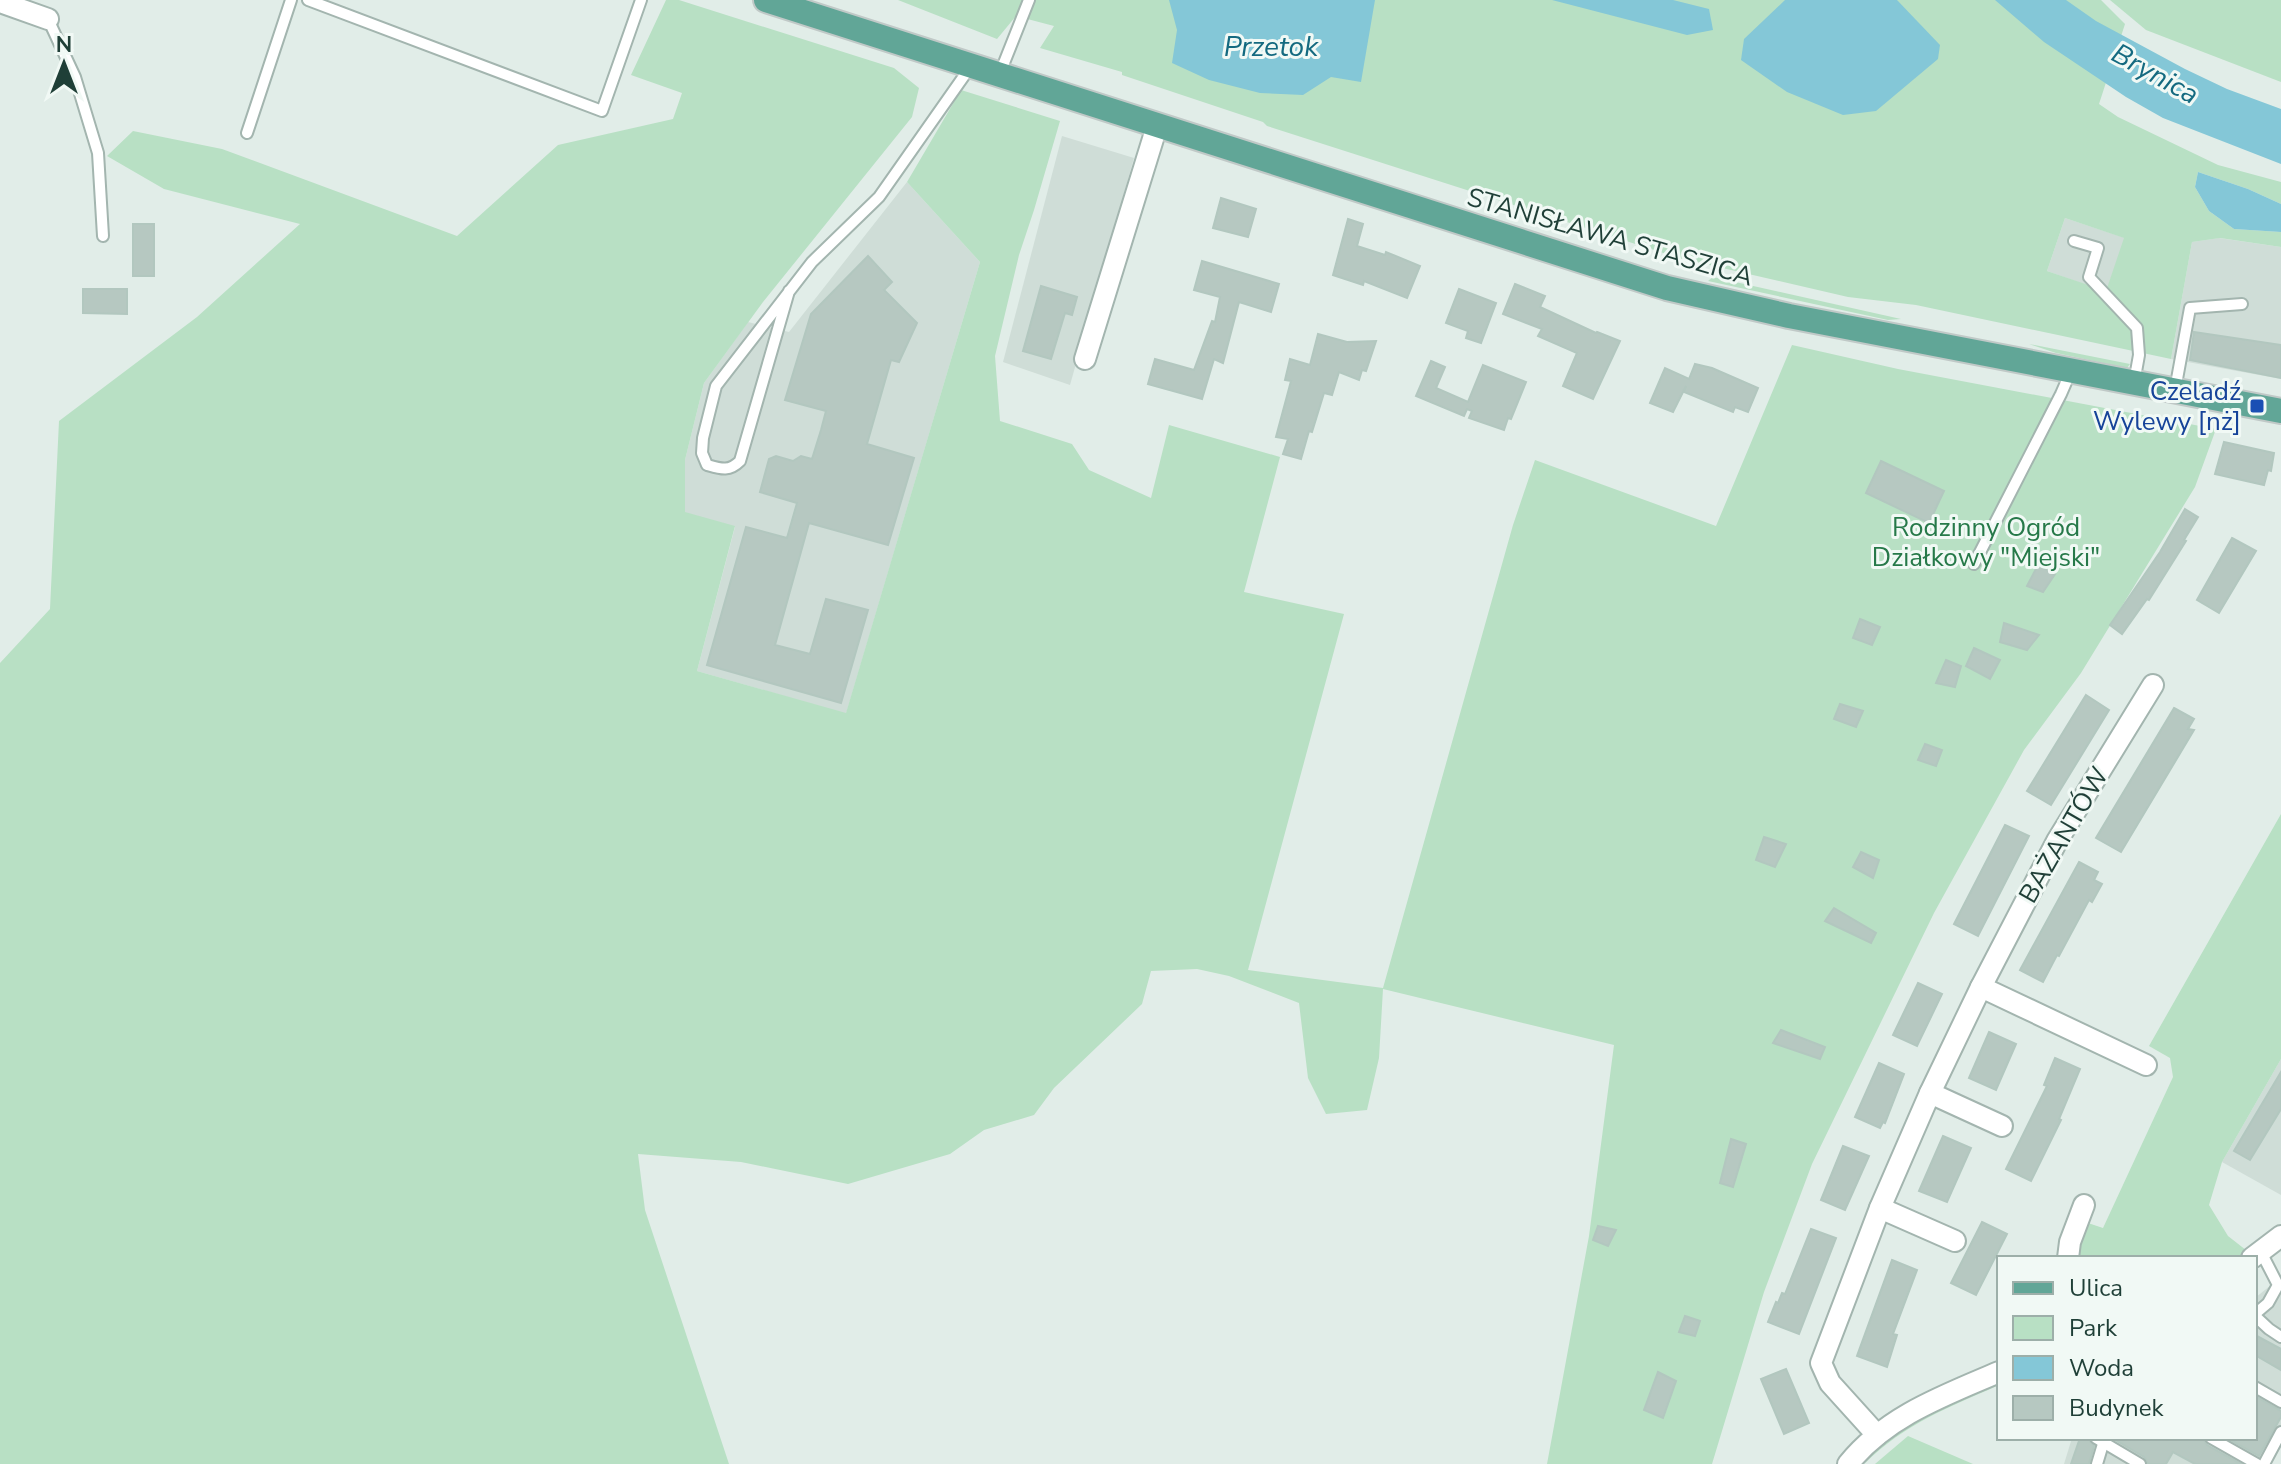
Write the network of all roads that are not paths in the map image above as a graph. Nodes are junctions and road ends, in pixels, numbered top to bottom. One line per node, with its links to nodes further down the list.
1 (291, 0): 11 (lane)
2 (308, 0): 3 (lane)
3 (641, 0)
4 (766, 0): 8 (main road, STANISŁAWA STASZICA)
5 (1029, 0): 9 (lane)
6 (0, 2): 7 (street)
7 (48, 19): 12 (lane)
8 (971, 66): 9 (main road, STANISŁAWA STASZICA); 14 (lane)
9 (999, 75): 10 (main road, STANISŁAWA STASZICA)
10 (1157, 126): 16 (street); 17 (main road, STANISŁAWA STASZICA)
11 (247, 133)
12 (103, 236)
13 (2074, 241): 18 (lane)
14 (789, 291): 14 (lane)
15 (2242, 304): 19 (lane)
16 (1085, 359)
17 (2071, 371): 18 (main road, STANISŁAWA STASZICA); 21 (lane)
18 (2134, 383): 19 (main road, STANISŁAWA STASZICA)
19 (2175, 390): 20 (main road, STANISŁAWA STASZICA)
20 (2281, 411)
21 (1974, 564)
22 (2153, 685): 23 (street, BAŻANTÓW)
23 (1981, 987): 24 (street); 25 (street, BAŻANTÓW)
24 (2146, 1065)
25 (1930, 1093): 26 (street); 28 (street, BAŻANTÓW)
26 (2002, 1126)
27 (2084, 1205): 32 (street)
28 (1880, 1208): 30 (street); 41 (street, BAŻANTÓW)
29 (2281, 1236): 31 (street)
30 (1955, 1241)
31 (2257, 1255): 33 (lane)
32 (2068, 1256)
33 (2278, 1295): 34 (lane)
34 (2257, 1313)
35 (2257, 1317): 36 (lane)
36 (2281, 1337)
37 (1997, 1373): 41 (street)
38 (2257, 1388): 39 (lane)
39 (2281, 1402)
40 (2281, 1432): 48 (lane)
41 (1877, 1435): 44 (street)
42 (2215, 1440): 47 (lane)
43 (2099, 1441): 45 (lane); 46 (lane)
44 (1848, 1464)
45 (2097, 1464)
46 (2140, 1464)
47 (2257, 1464)
48 (2264, 1464)

